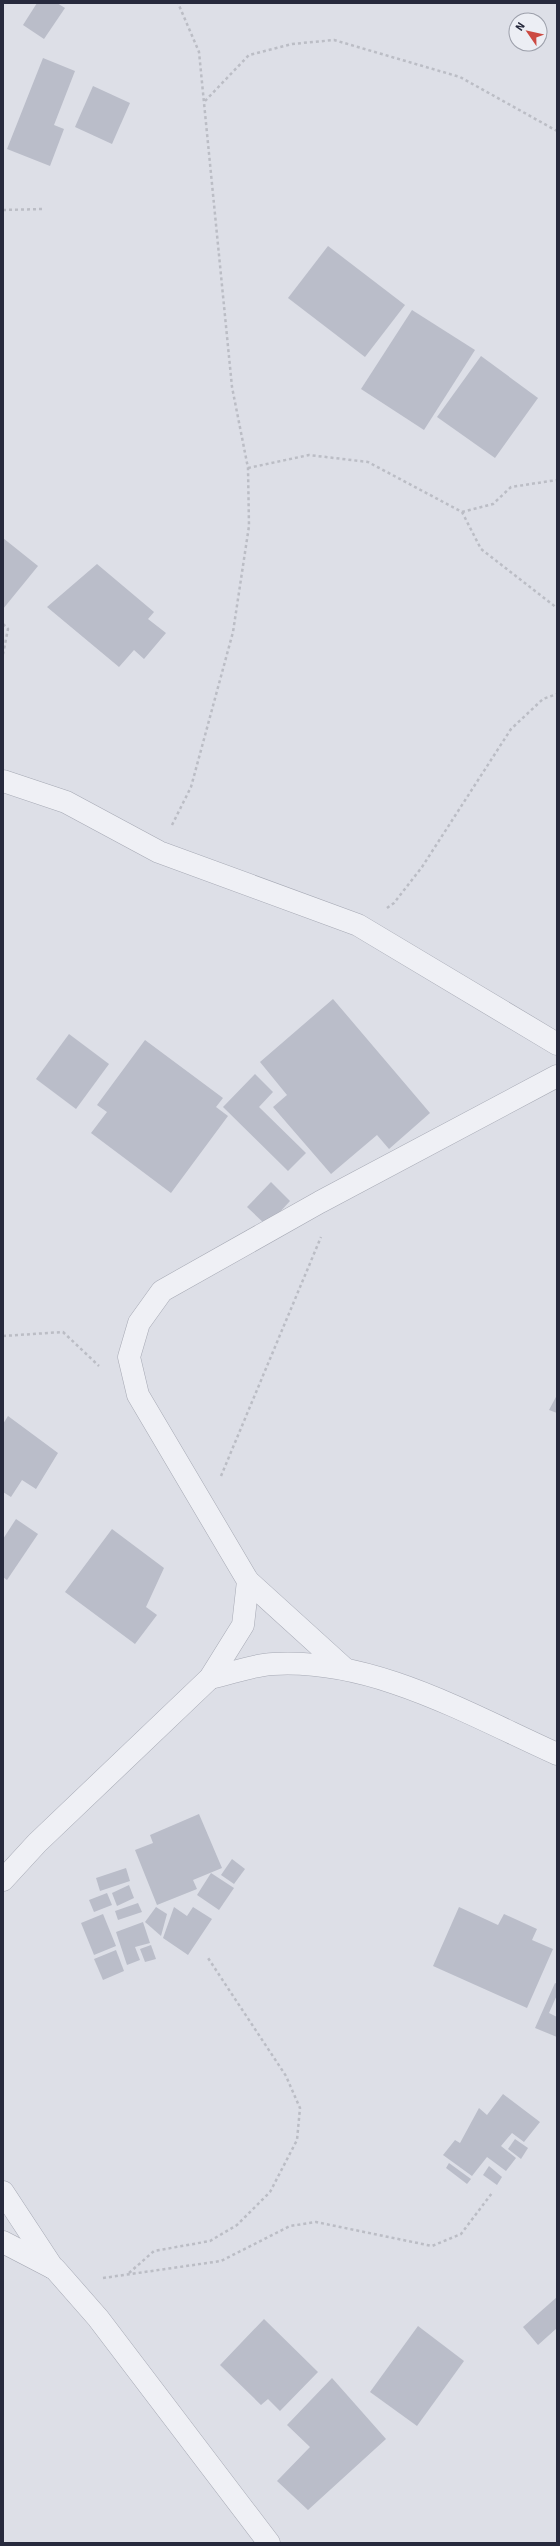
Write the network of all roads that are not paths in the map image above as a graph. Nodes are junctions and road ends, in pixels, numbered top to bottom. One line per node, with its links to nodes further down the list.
1 (3, 781): 2 (street)
2 (557, 1044)
3 (557, 1076): 4 (street)
4 (248, 1581): 5 (street); 6 (street)
5 (344, 1668): 6 (street); 7 (street)
6 (210, 1678): 8 (street)
7 (557, 1754)
8 (3, 1880)
9 (3, 2192): 11 (street)
10 (3, 2242): 11 (street)
11 (61, 2277): 12 (street)
12 (269, 2543)

